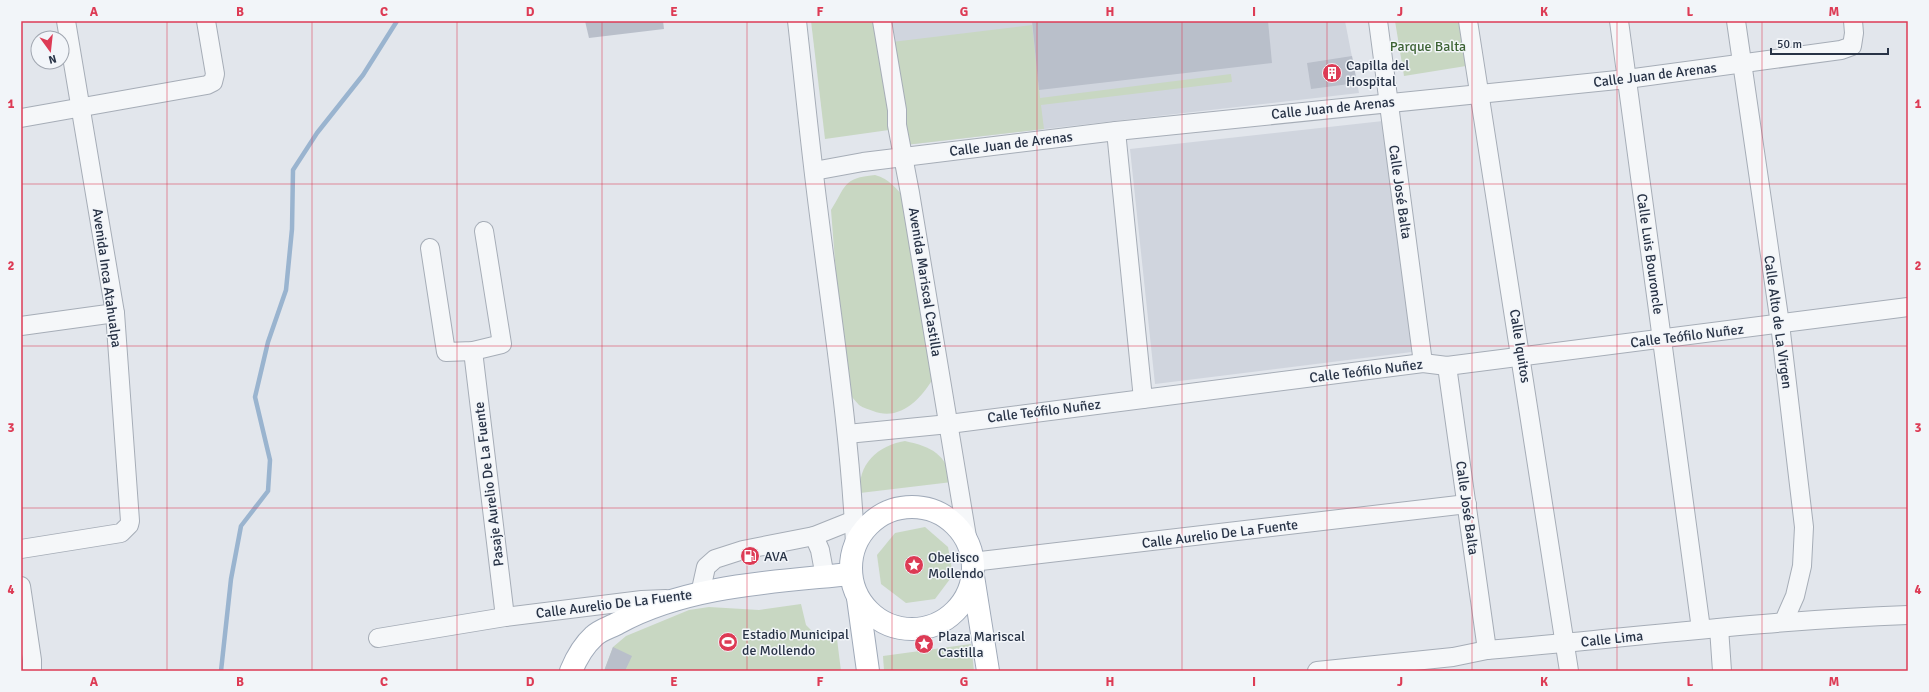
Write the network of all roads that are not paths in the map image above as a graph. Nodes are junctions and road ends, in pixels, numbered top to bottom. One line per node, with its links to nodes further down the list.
1 (66, 21): 14 (street, Avenida Inca Atahualpa)
2 (206, 21): 14 (street)
3 (797, 21): 18 (street)
4 (882, 21): 17 (street, Avenida Mariscal Castilla)
5 (1378, 21): 13 (street, Calle José Balta)
6 (1468, 21): 12 (street, Calle Iquitos)
7 (1619, 21): 11 (street, Calle Luis Bouroncle)
8 (1736, 21): 10 (street, Calle Alto de La Virgen)
9 (1853, 21): 10 (street, Calle Juan de Arenas)
10 (1742, 64): 11 (street, Calle Juan de Arenas); 23 (street, Calle Alto de La Virgen)
11 (1627, 79): 12 (street, Calle Juan de Arenas); 25 (street, Calle Luis Bouroncle)
12 (1480, 93): 13 (street, Calle Juan de Arenas); 27 (street, Calle Iquitos)
13 (1388, 102): 16 (street, Calle Juan de Arenas); 28 (street, Calle José Balta)
14 (80, 108): 15 (street); 22 (street, Avenida Inca Atahualpa)
15 (21, 118)
16 (1116, 130): 17 (street, Calle Juan de Arenas); 30 (street)
17 (903, 158): 18 (street, Calle Juan de Arenas); 31 (street, Avenida Mariscal Castilla)
18 (814, 171): 32 (street)
19 (484, 231): 26 (street)
20 (430, 248): 26 (street)
21 (1908, 307): 23 (street, Calle Teófilo Nuñez)
22 (115, 313): 24 (street); 37 (street, Avenida Inca Atahualpa)
23 (1780, 324): 25 (street, Calle Teófilo Nuñez); 47 (street, Calle Alto de La Virgen)
24 (21, 326)
25 (1662, 339): 27 (street, Calle Teófilo Nuñez); 49 (street, Calle Luis Bouroncle)
26 (473, 351): 46 (street, Pasaje Aurelio De La Fuente)
27 (1522, 357): 29 (street, Calle Teófilo Nuñez); 51 (street, Calle Iquitos)
28 (1423, 363): 29 (street, Calle Teófilo Nuñez); 30 (street, Calle Teófilo Nuñez)
29 (1447, 366): 33 (street, Calle José Balta)
30 (1143, 399): 31 (street, Calle Teófilo Nuñez)
31 (948, 424): 32 (street, Calle Teófilo Nuñez); 38 (street, Avenida Mariscal Castilla)
32 (847, 434): 34 (street)
33 (1467, 504): 38 (street, Calle Aurelio De La Fuente); 52 (street, Calle José Balta)
34 (854, 520): 35 (street); 36 (street)
35 (814, 536): 40 (street); 42 (street)
36 (855, 544): 38 (main road); 39 (main road)
37 (21, 549)
38 (971, 560): 43 (main road); 57 (main road, Avenida Mariscal Castilla)
39 (851, 574): 40 (main road, Calle Aurelio De La Fuente); 43 (main road)
40 (825, 577): 42 (main road, Calle Aurelio De La Fuente)
41 (21, 586): 54 (street)
42 (700, 594): 44 (main road, Calle Aurelio De La Fuente)
43 (858, 596): 56 (main road)
44 (673, 599): 46 (street, Calle Aurelio De La Fuente); 55 (main road)
45 (1908, 615): 47 (street, Calle Lima)
46 (505, 616): 50 (street, Calle Aurelio De La Fuente)
47 (1784, 621): 48 (street, Calle Lima)
48 (1719, 628): 49 (street, Calle Lima); 60 (street)
49 (1701, 629): 51 (street, Calle Lima)
50 (378, 638)
51 (1566, 644): 52 (street, Calle Lima); 59 (street, Calle Iquitos)
52 (1487, 650): 53 (street, Calle Lima)
53 (1454, 664): 58 (street, Calle Lima)
54 (32, 671)
55 (571, 671)
56 (868, 671)
57 (988, 671)
58 (1317, 671)
59 (1569, 671)
60 (1722, 671)

